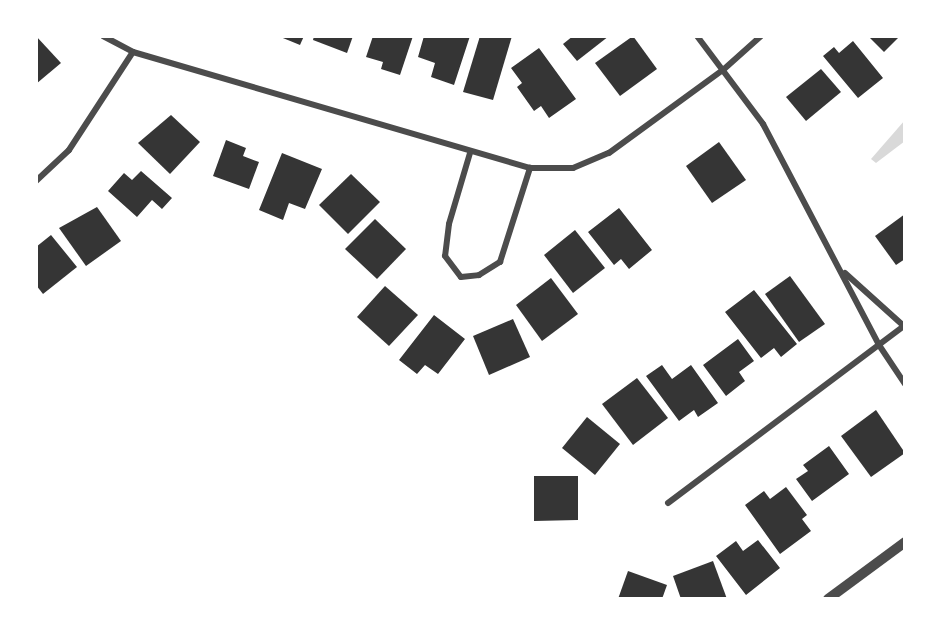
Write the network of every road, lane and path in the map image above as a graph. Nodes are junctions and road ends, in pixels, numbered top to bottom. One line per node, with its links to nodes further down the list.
1 (103, 36): 4 (street)
2 (698, 36): 5 (street)
3 (761, 36): 5 (street)
4 (133, 52): 6 (street); 8 (street)
5 (723, 70): 7 (street); 9 (street)
6 (470, 153): 7 (street); 7 (street)
7 (530, 168)
8 (36, 181)
9 (842, 271): 10 (street); 11 (street)
10 (905, 326): 11 (street)
11 (879, 345): 12 (street); 13 (street)
12 (905, 384)
13 (668, 503)
14 (905, 542): 15 (street)
15 (828, 599)

